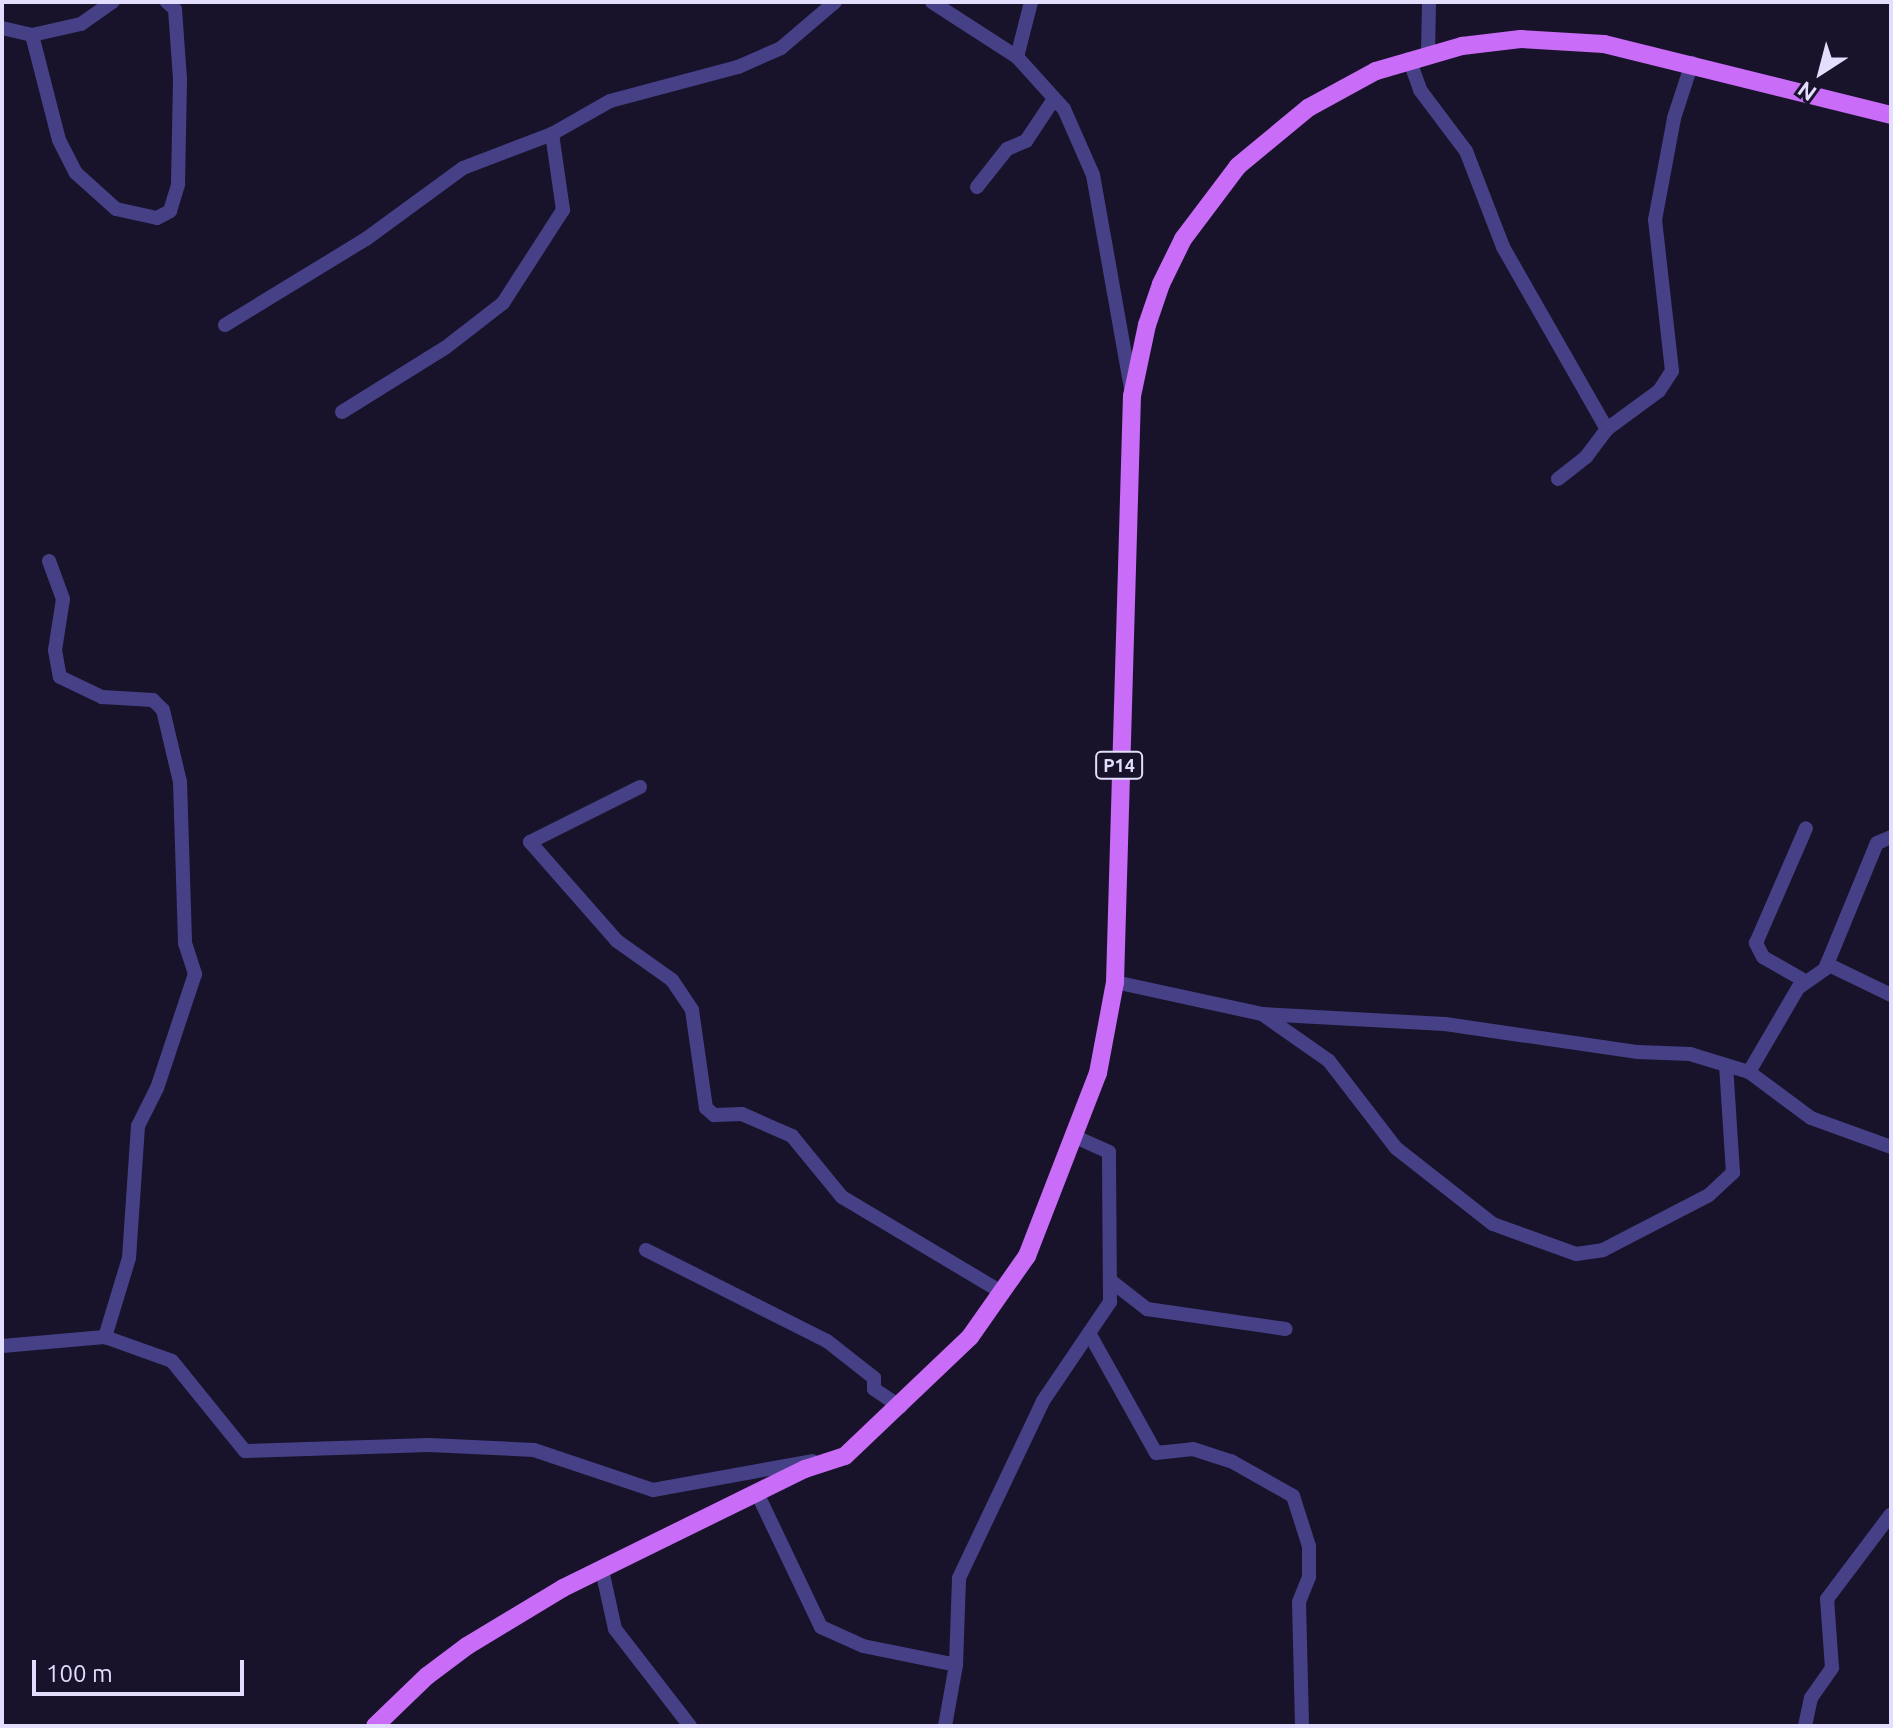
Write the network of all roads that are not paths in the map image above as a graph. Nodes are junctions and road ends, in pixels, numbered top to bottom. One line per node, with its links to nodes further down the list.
1 (113, 2): 8 (street)
2 (167, 2): 8 (street)
3 (835, 2): 15 (street)
4 (932, 2): 10 (street)
5 (1031, 2): 10 (street)
6 (1429, 2): 9 (street)
7 (2, 28): 8 (street)
8 (32, 35)
9 (1428, 54): 11 (main road, P14); 12 (main road, P14)
10 (1017, 57): 13 (street)
11 (1409, 59): 18 (main road, P14); 20 (street)
12 (1692, 63): 14 (main road, P14); 20 (street)
13 (1054, 99): 16 (street); 18 (street)
14 (1891, 115)
15 (552, 134): 17 (street); 19 (street)
16 (977, 187)
17 (225, 325)
18 (1132, 396): 28 (main road, P14)
19 (342, 412)
20 (1607, 429): 21 (street)
21 (1558, 479)
22 (49, 561): 40 (street)
23 (640, 787): 37 (street)
24 (1806, 828): 27 (street)
25 (1891, 837): 26 (street)
26 (1827, 964): 27 (street); 29 (street)
27 (1805, 981): 32 (street)
28 (1115, 982): 30 (street); 33 (main road, P14)
29 (1891, 995)
30 (1262, 1014): 31 (street); 31 (street)
31 (1726, 1065): 32 (street)
32 (1749, 1072): 34 (street)
33 (1075, 1137): 36 (street); 37 (main road, P14)
34 (1891, 1147)
35 (646, 1250): 42 (street)
36 (1111, 1281): 38 (street); 39 (street)
37 (1003, 1293): 42 (main road, P14)
38 (1286, 1329)
39 (1089, 1333): 47 (street); 51 (street)
40 (105, 1337): 41 (street); 43 (street)
41 (2, 1346)
42 (901, 1407): 43 (main road, P14)
43 (845, 1456): 44 (main road, P14)
44 (758, 1495): 46 (main road, P14); 47 (street)
45 (1891, 1514): 52 (street)
46 (602, 1570): 48 (main road, P14); 49 (street)
47 (956, 1665): 50 (street)
48 (375, 1726)
49 (690, 1726)
50 (945, 1726)
51 (1302, 1726)
52 (1805, 1726)

